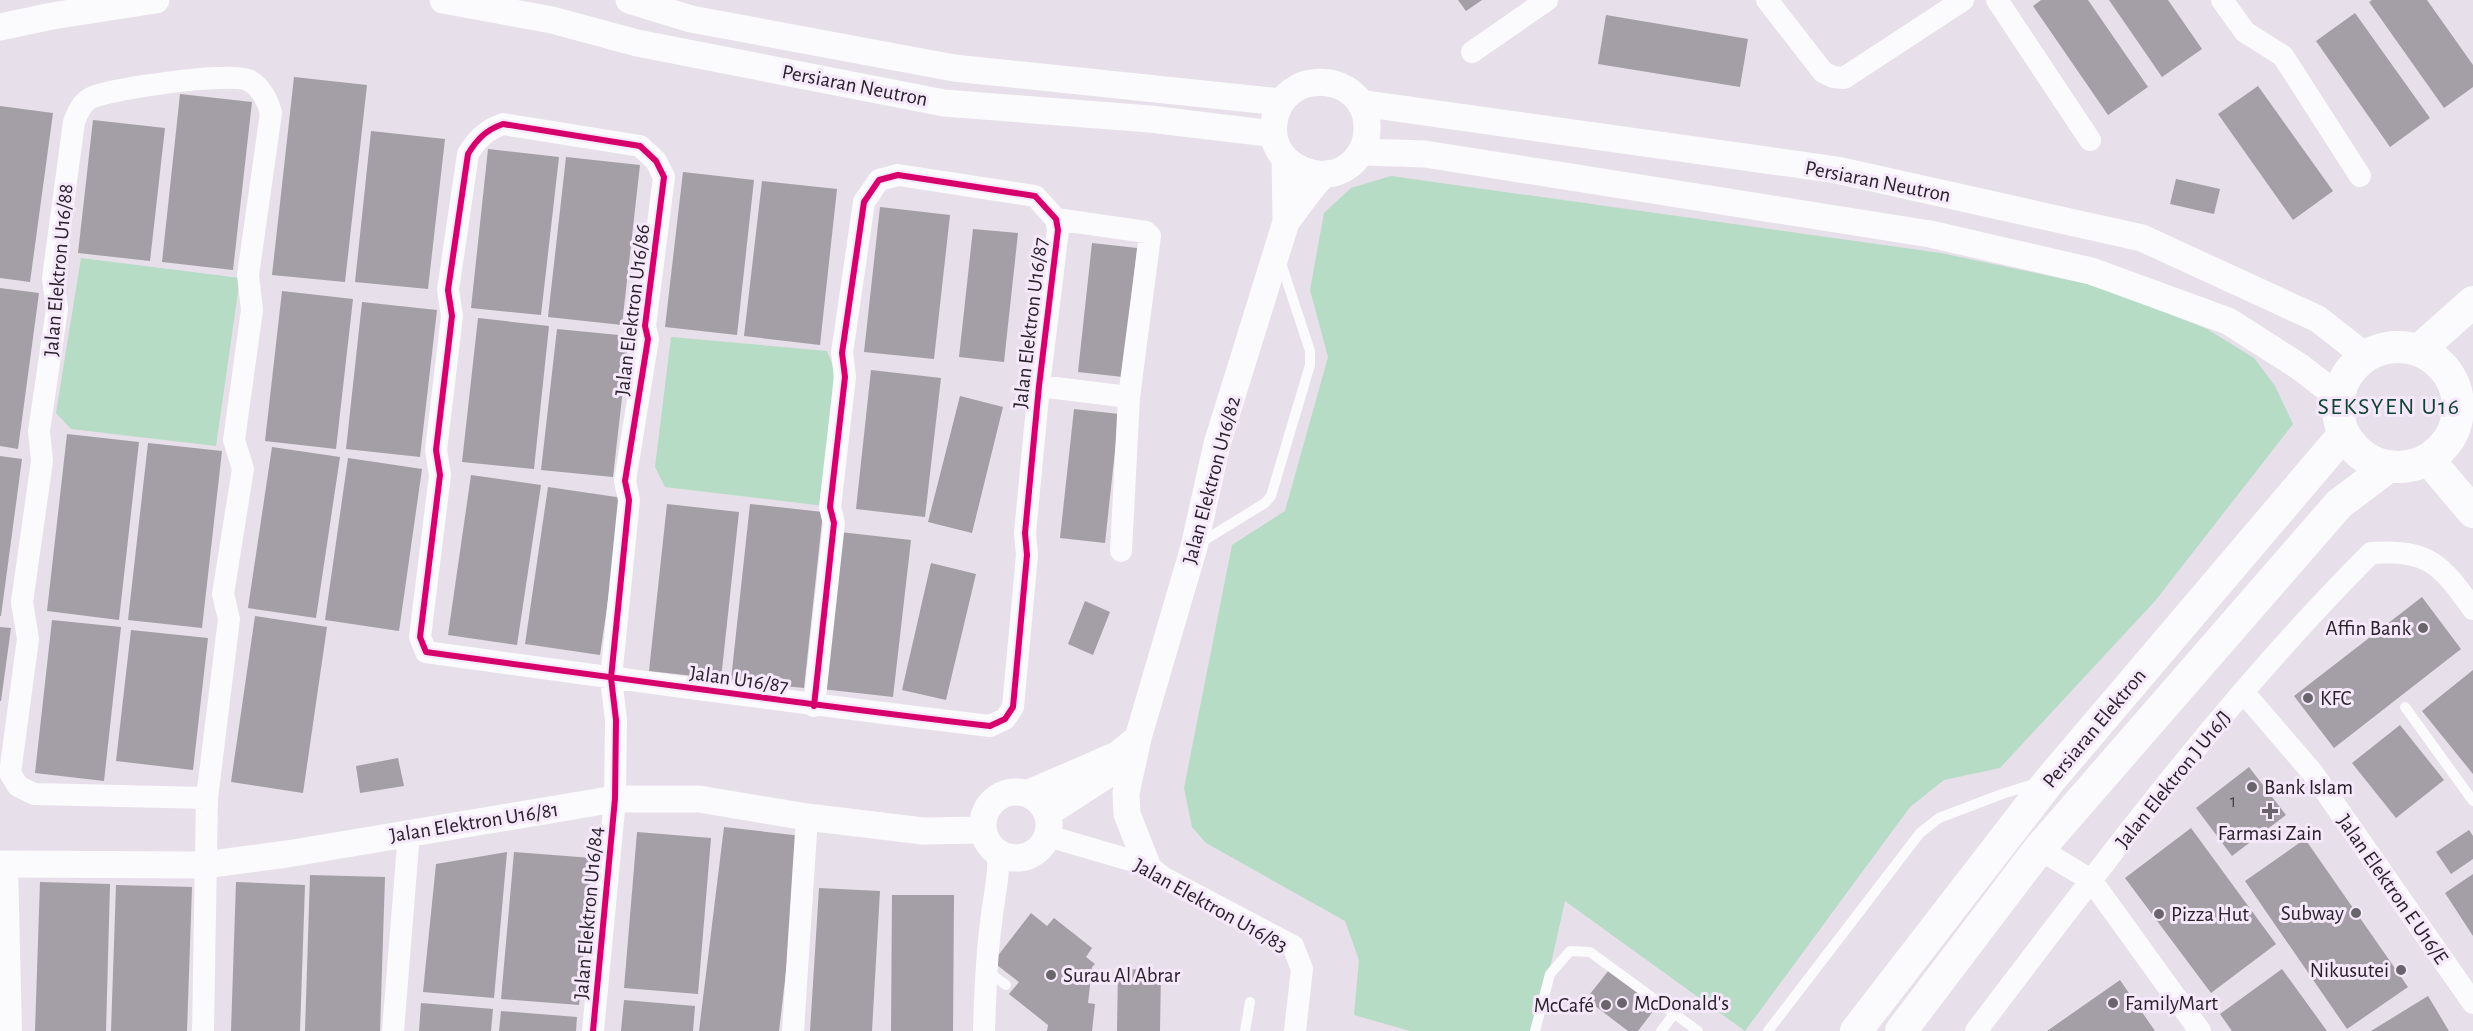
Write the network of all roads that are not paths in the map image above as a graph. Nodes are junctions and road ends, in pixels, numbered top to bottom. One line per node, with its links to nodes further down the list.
1 (156, 0): 9 (street)
2 (443, 0): 13 (street, Persiaran Neutron)
3 (628, 0): 11 (street, Persiaran Neutron)
4 (1547, 0): 10 (street)
5 (1767, 0): 6 (street)
6 (1963, 0)
7 (1997, 0): 14 (street)
8 (2222, 0): 18 (street)
9 (0, 27)
10 (1472, 52)
11 (1281, 102): 12 (street); 13 (street)
12 (1360, 103): 15 (street); 24 (street, Persiaran Neutron)
13 (1274, 134): 16 (street)
14 (2090, 140)
15 (1361, 152): 17 (street); 28 (street, Persiaran Neutron)
16 (1285, 159): 17 (street); 20 (street)
17 (1324, 175): 20 (street)
18 (2360, 176)
19 (1056, 219): 26 (street, Jalan Elektron U16/87); 27 (street); 39 (street, Jalan Elektron U16/87)
20 (1286, 222): 21 (street, Jalan Elektron U16/82)
21 (1277, 251): 34 (street, Jalan Elektron U16/82); 34 (lane)
22 (2473, 302): 23 (main road)
23 (2419, 350): 24 (main road); 25 (main road)
24 (2366, 356): 28 (main road)
25 (2464, 375): 30 (main road)
26 (1039, 386): 27 (street); 41 (street, Jalan Elektron U16/87)
27 (1130, 397): 35 (street)
28 (2338, 397): 29 (main road)
29 (2343, 434): 32 (main road); 43 (main road, Persiaran Elektron)
30 (2465, 434): 31 (main road)
31 (2429, 460): 32 (main road); 33 (main road)
32 (2388, 467): 51 (main road, Persiaran Elektron)
33 (2473, 512)
34 (1194, 547): 42 (street, Jalan Elektron U16/82)
35 (1120, 551)
36 (2473, 609): 38 (street, Jalan Elektron J U16/J)
37 (611, 678): 37 (street, Jalan Elektron U16/86); 39 (street, Jalan U16/87); 45 (street, Jalan Elektron U16/86)
38 (2244, 693): 55 (street, Jalan Elektron J U16/J); 59 (street, Jalan Elektron E U16/E)
39 (814, 706): 41 (street, Jalan U16/87)
40 (2405, 707): 46 (lane)
41 (1005, 720)
42 (1138, 738): 47 (street); 54 (street, Jalan Elektron U16/82)
43 (2050, 780): 72 (lane); 73 (main road, Persiaran Elektron)
44 (207, 798): 44 (street, Jalan Elektron U16/88); 53 (street, Jalan Elektron U16/88)
45 (615, 799): 48 (street, Jalan Elektron U16/81); 49 (street, Jalan Elektron U16/81); 64 (street, Jalan Elektron U16/84)
46 (2473, 801)
47 (1042, 814): 50 (street); 50 (street); 54 (street, Jalan Elektron U16/83)
48 (807, 817): 50 (street, Jalan Elektron U16/81); 65 (street)
49 (410, 833): 53 (street, Jalan Elektron U16/81); 63 (street)
50 (991, 842): 56 (street)
51 (2039, 849): 55 (street); 74 (main road, Persiaran Elektron)
52 (4, 864): 53 (street, Jalan Elektron U16/81); 61 (street)
53 (204, 864): 62 (street, Jalan Elektron U16/88)
54 (1147, 865): 68 (street, Jalan Elektron U16/83)
55 (2091, 880): 75 (street, Jalan Elektron J U16/J); 76 (street)
56 (985, 974): 57 (lane); 66 (street)
57 (1006, 985)
58 (1250, 1002): 67 (lane)
59 (2473, 1003)
60 (1674, 1014): 69 (lane); 70 (lane); 71 (lane)
61 (11, 1031)
62 (203, 1031)
63 (393, 1031)
64 (593, 1031)
65 (793, 1031)
66 (984, 1031)
67 (1245, 1031)
68 (1295, 1031)
69 (1535, 1031)
70 (1661, 1031)
71 (1698, 1031)
72 (1768, 1031)
73 (1856, 1031)
74 (1901, 1031)
75 (1976, 1031)
76 (2200, 1031)

